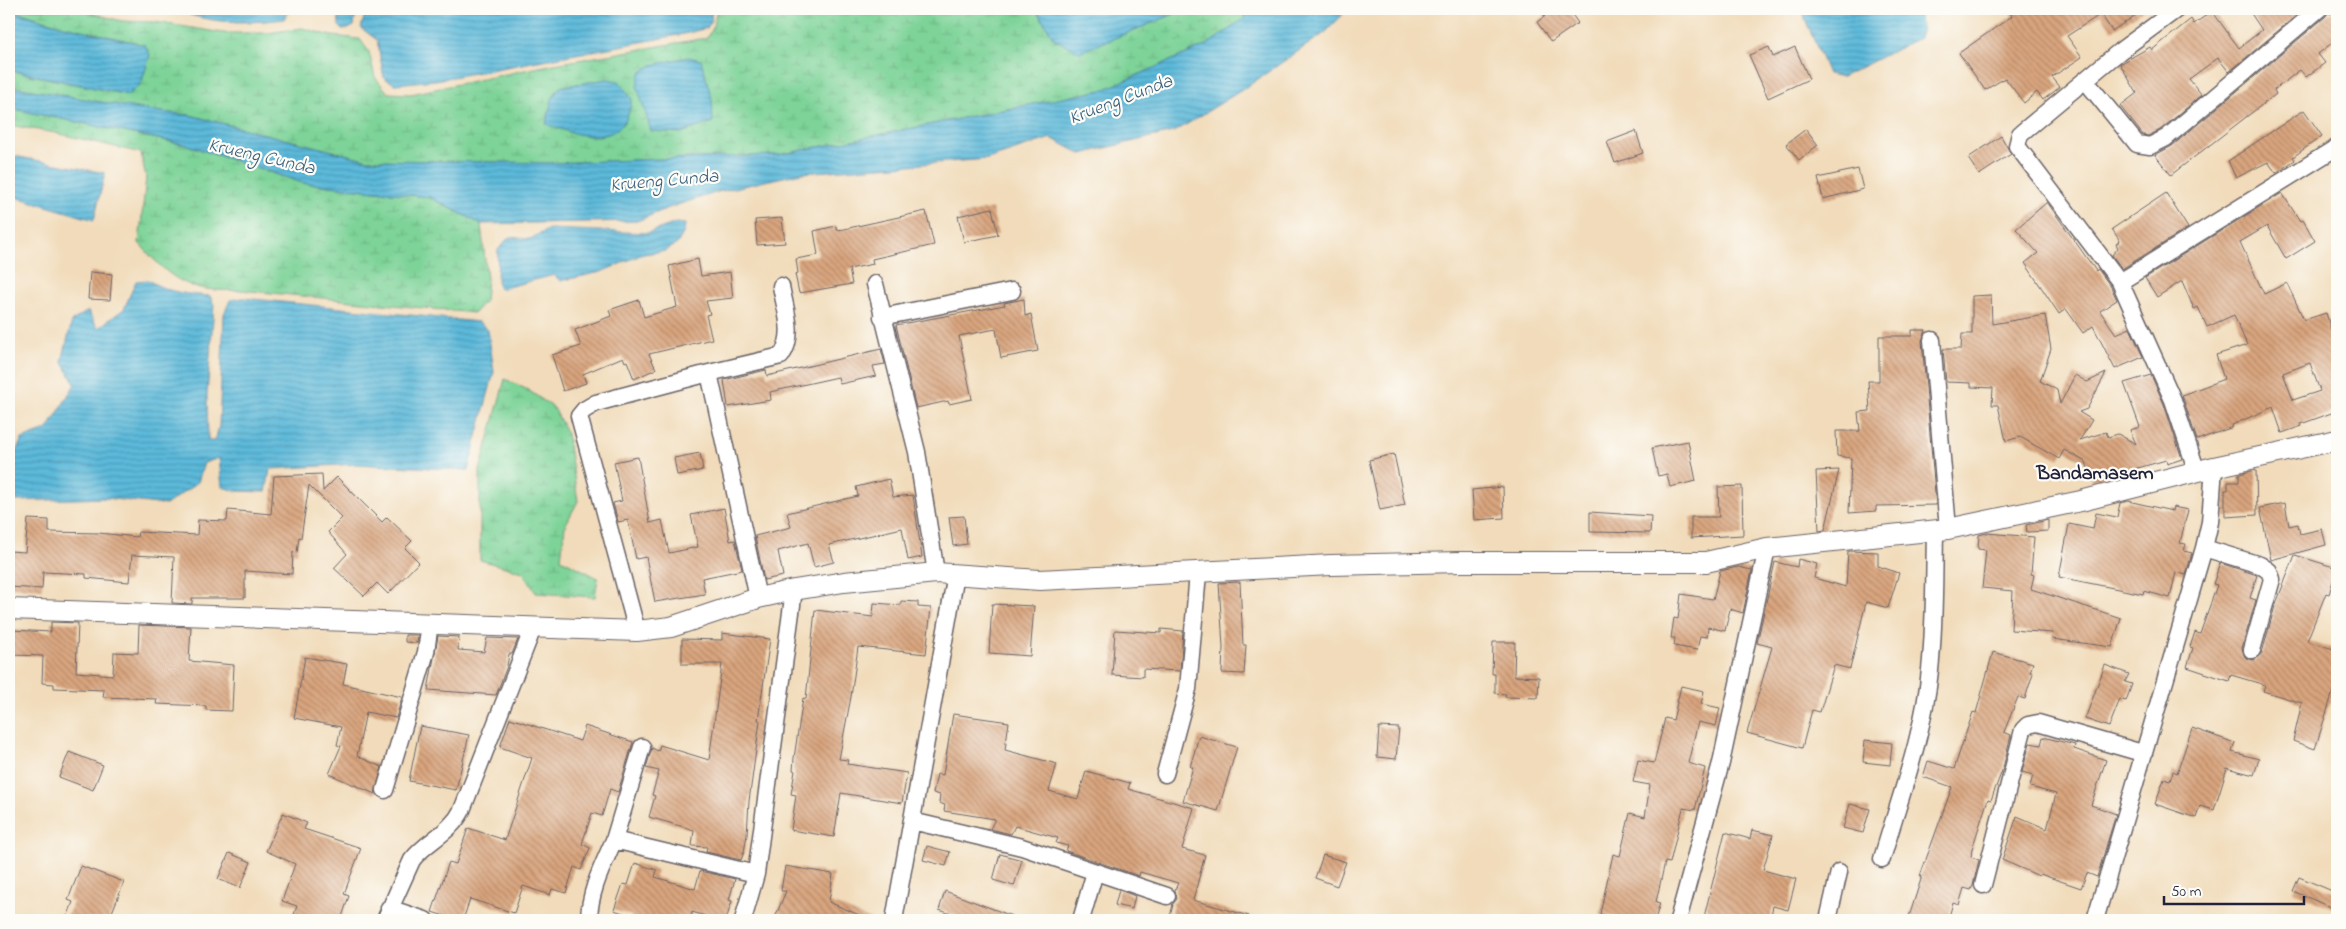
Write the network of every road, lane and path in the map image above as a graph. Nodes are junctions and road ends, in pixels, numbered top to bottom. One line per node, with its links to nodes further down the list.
1 (2177, 9): 3 (street)
2 (2318, 9): 3 (street)
3 (2085, 80): 5 (street)
4 (2334, 148): 5 (street)
5 (2120, 282): 13 (street)
6 (875, 284): 9 (street)
7 (781, 286): 11 (street)
8 (1012, 291): 9 (street)
9 (882, 317): 17 (street)
10 (1932, 340): 14 (street)
11 (709, 373): 21 (street); 25 (street)
12 (2337, 440): 13 (street)
13 (2205, 470): 14 (street); 16 (street)
14 (1942, 530): 15 (street); 33 (street)
15 (1767, 548): 18 (street); 45 (street)
16 (2204, 548): 26 (street); 28 (street)
17 (936, 573): 19 (street); 20 (street)
18 (1198, 573): 19 (street); 29 (street)
19 (956, 574): 31 (street)
20 (794, 590): 21 (street); 36 (street)
21 (758, 598): 25 (street)
22 (9, 610): 23 (street)
23 (430, 623): 24 (street); 30 (street)
24 (532, 628): 25 (street); 39 (street)
25 (637, 631)
26 (2252, 650)
27 (642, 747): 32 (street)
28 (2142, 753): 37 (street); 47 (street)
29 (1165, 774)
30 (385, 790)
31 (912, 820): 34 (street); 43 (street)
32 (614, 840): 36 (street); 41 (street)
33 (1882, 858)
34 (1095, 872): 38 (street); 44 (street)
35 (1839, 872): 46 (street)
36 (756, 874): 42 (street)
37 (1983, 885)
38 (1167, 896)
39 (387, 914): 40 (street)
40 (425, 920)
41 (589, 920)
42 (743, 920)
43 (894, 920)
44 (1081, 920)
45 (1678, 920)
46 (1828, 920)
47 (2094, 920)

